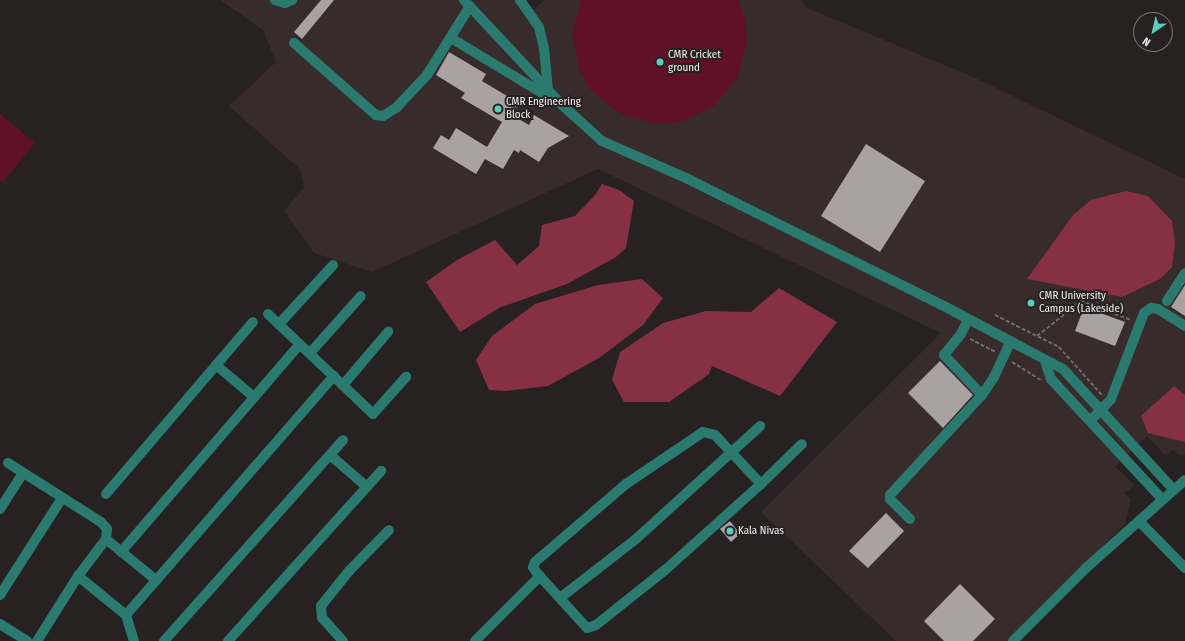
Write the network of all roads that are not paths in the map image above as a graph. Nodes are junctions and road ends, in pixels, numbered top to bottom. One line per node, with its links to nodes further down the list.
1 (275, 0): 2 (street)
2 (292, 0)
3 (520, 0): 7 (street)
4 (467, 3): 5 (street); 7 (street)
5 (451, 38): 6 (street); 8 (street)
6 (294, 43)
7 (548, 90): 8 (street)
8 (561, 104): 14 (street)
9 (333, 264): 16 (street)
10 (1185, 273): 12 (street)
11 (361, 296): 21 (street)
12 (1167, 301)
13 (268, 314): 16 (street)
14 (968, 320): 19 (street); 27 (street)
15 (253, 322): 23 (street)
16 (278, 324): 20 (street)
17 (1185, 326): 29 (street)
18 (388, 332): 26 (street)
19 (1010, 342): 22 (street); 27 (street)
20 (300, 344): 21 (street); 28 (street)
21 (310, 353): 24 (street)
22 (1045, 361): 29 (street); 30 (street)
23 (216, 365): 28 (street); 43 (street)
24 (334, 376): 26 (street); 55 (street)
25 (406, 377): 26 (street)
26 (343, 385)
27 (982, 395): 47 (street)
28 (254, 397): 51 (street)
29 (1101, 412): 30 (street); 42 (street)
30 (1090, 421): 45 (street)
31 (760, 426): 34 (street)
32 (343, 440): 35 (street)
33 (802, 444): 40 (street)
34 (732, 453): 40 (street); 54 (street); 57 (street)
35 (330, 455): 41 (street); 63 (street)
36 (8, 463): 38 (street)
37 (381, 471): 41 (street)
38 (23, 473): 44 (street); 46 (street)
39 (1185, 480): 42 (street)
40 (761, 484): 57 (street)
41 (367, 487): 64 (street)
42 (1174, 490): 45 (street)
43 (106, 494)
44 (62, 498): 50 (street); 56 (street)
45 (1162, 499): 48 (street)
46 (0, 509)
47 (910, 519)
48 (1139, 521): 52 (street); 67 (street)
49 (389, 530): 65 (street)
50 (106, 539): 51 (street); 53 (street)
51 (121, 552): 55 (street)
52 (1185, 568)
53 (78, 576): 58 (street); 61 (street)
54 (540, 576): 57 (street); 66 (street)
55 (156, 580): 58 (street)
56 (0, 595)
57 (560, 598)
58 (126, 615): 62 (street)
59 (0, 624): 60 (street)
60 (27, 641)
61 (37, 641)
62 (134, 641)
63 (164, 641)
64 (228, 641)
65 (343, 641)
66 (475, 641)
67 (1013, 641)

